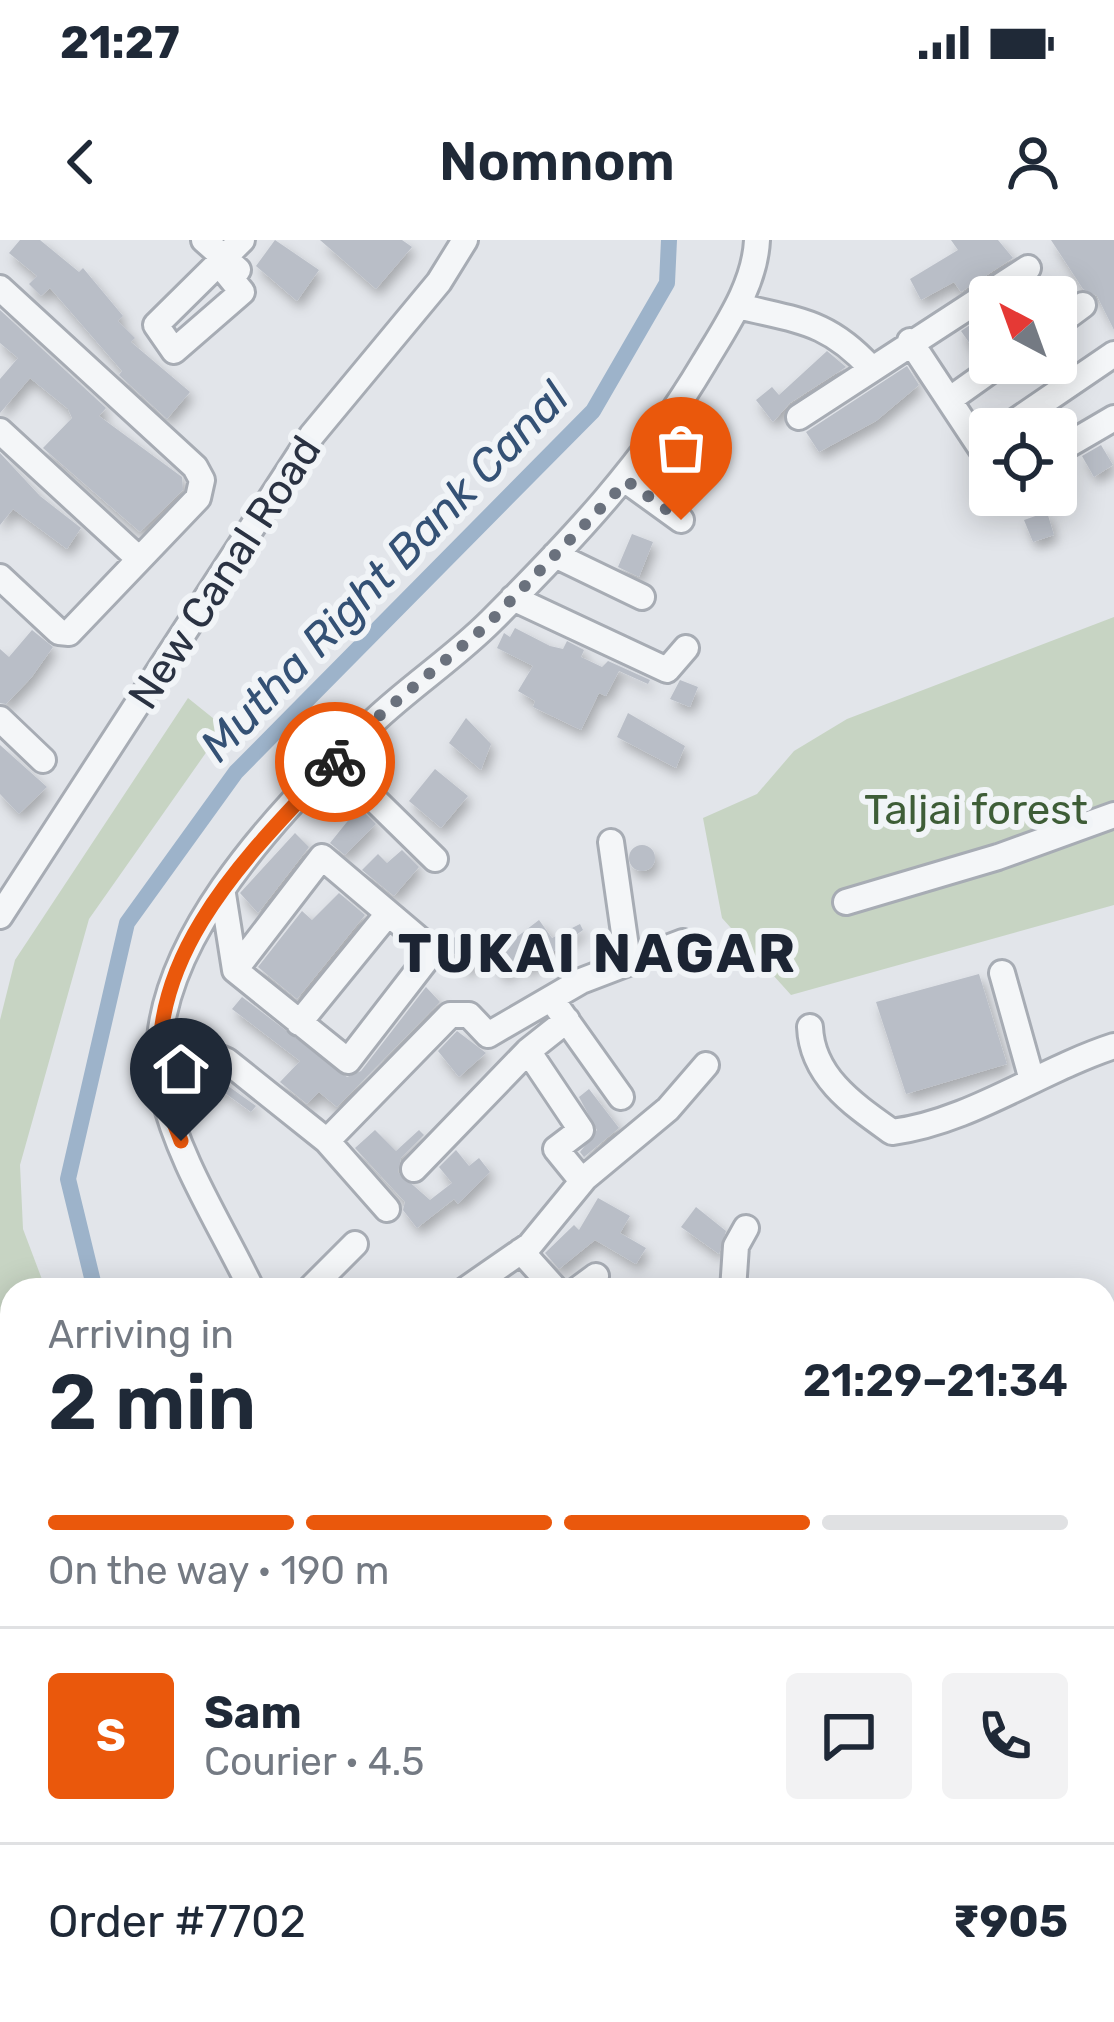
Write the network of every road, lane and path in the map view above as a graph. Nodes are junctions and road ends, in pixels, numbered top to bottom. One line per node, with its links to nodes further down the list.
1 (204, 240): 4 (street)
2 (465, 240): 39 (street, New Canal Road)
3 (757, 240): 9 (street)
4 (229, 255): 6 (street)
5 (1028, 268): 11 (street)
6 (253, 283)
7 (0, 287): 25 (street)
8 (1083, 305): 10 (street)
9 (738, 307): 13 (street); 22 (street)
10 (1077, 309)
11 (910, 341): 13 (street); 15 (street)
12 (1114, 354): 16 (street)
13 (871, 368): 17 (street)
14 (971, 384): 15 (street)
15 (949, 400): 19 (street)
16 (1035, 408)
17 (799, 417)
18 (1114, 418): 21 (street)
19 (969, 426)
20 (0, 431): 25 (street)
21 (1077, 440)
22 (627, 481): 23 (street); 24 (street)
23 (681, 520)
24 (555, 555): 27 (street); 28 (street)
25 (139, 559): 26 (street)
26 (0, 577)
27 (642, 597)
28 (513, 598): 29 (street); 32 (street)
29 (686, 648)
30 (0, 719): 31 (street)
31 (44, 760)
32 (335, 761): 35 (street); 36 (street)
33 (1114, 814): 37 (street)
34 (611, 842): 41 (street)
35 (435, 859)
36 (223, 894): 42 (street); 47 (street)
37 (846, 902)
38 (387, 914): 42 (street); 45 (street); 45 (street)
39 (0, 916)
40 (683, 942): 41 (street)
41 (628, 961): 44 (street)
42 (235, 970): 45 (street)
43 (1003, 973): 51 (street)
44 (560, 1010): 49 (street); 52 (street); 53 (street)
45 (299, 1024)
46 (810, 1028): 51 (street)
47 (161, 1032): 53 (street); 60 (street)
48 (1114, 1046): 51 (street)
49 (528, 1051): 54 (street); 55 (street)
50 (706, 1065): 55 (street)
51 (1032, 1080)
52 (621, 1097)
53 (327, 1141): 56 (street)
54 (414, 1169)
55 (582, 1181): 59 (street)
56 (387, 1209)
57 (746, 1228): 64 (street)
58 (355, 1244): 61 (street)
59 (521, 1251): 62 (street); 63 (street)
60 (247, 1278)
61 (321, 1278)
62 (482, 1278)
63 (545, 1278)
64 (734, 1278)

